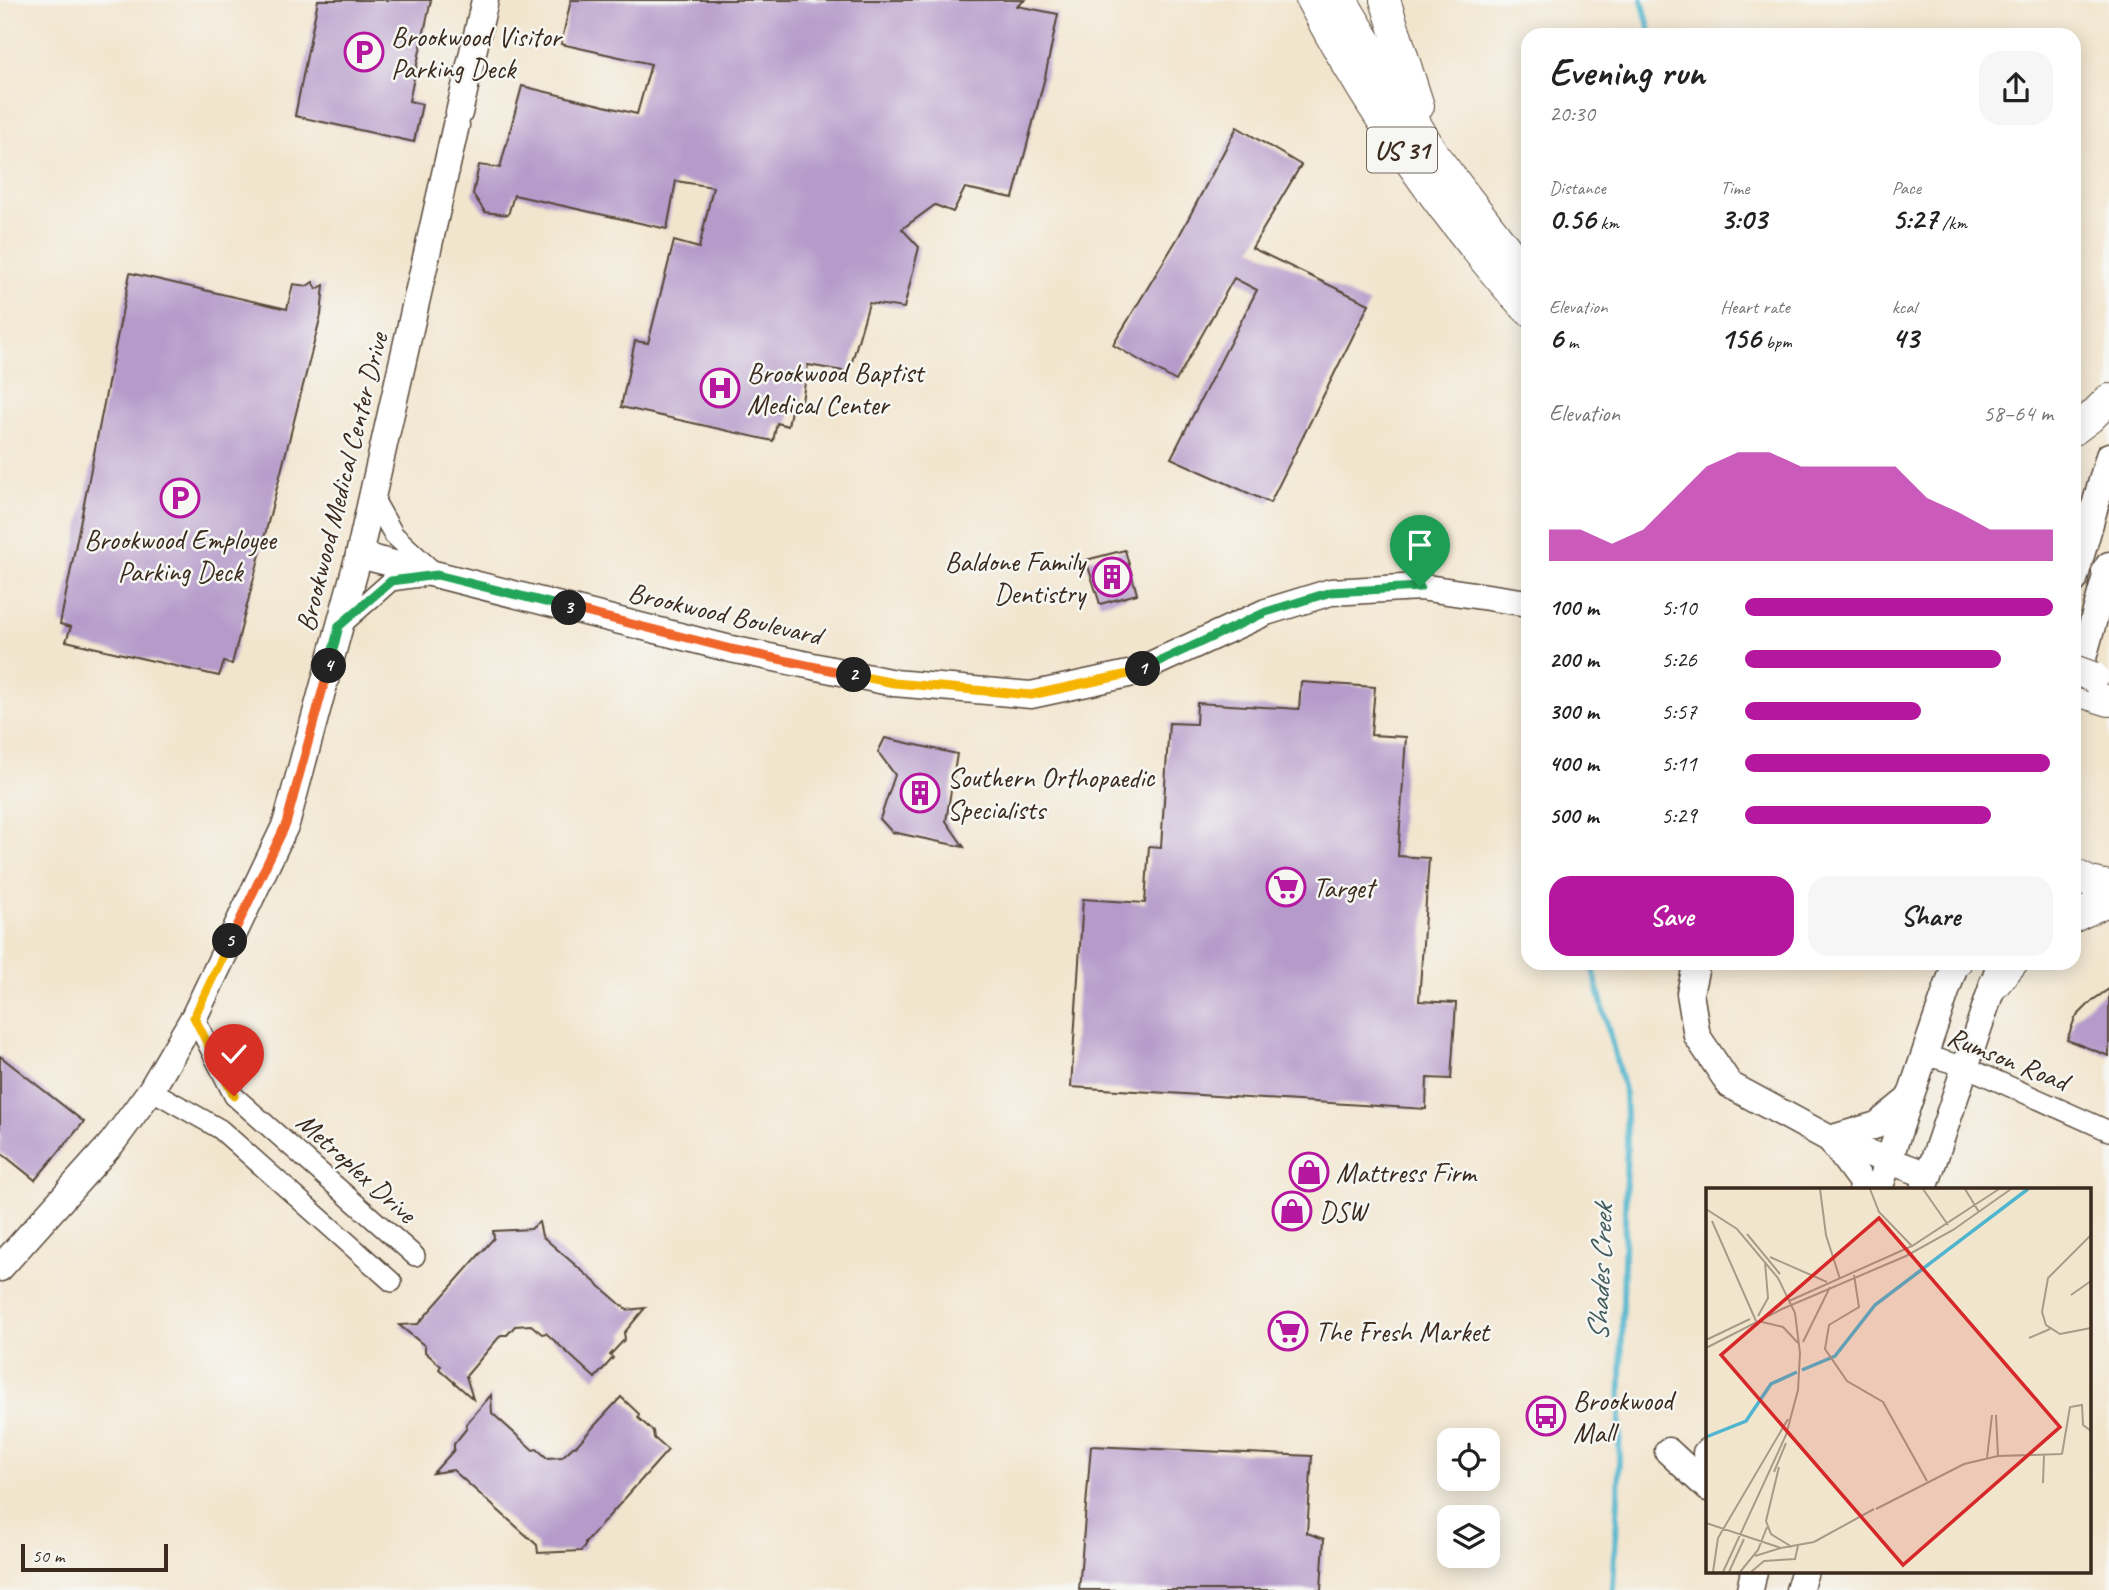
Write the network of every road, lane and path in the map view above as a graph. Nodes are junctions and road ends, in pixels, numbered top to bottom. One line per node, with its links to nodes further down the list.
1 (485, 0): 11 (street, Brookwood Medical Center Drive)
2 (1311, 0): 7 (main road, US 31)
3 (1342, 0): 5 (main road, US 31)
4 (1385, 0): 5 (main road)
5 (1435, 156): 6 (main road, US 31)
6 (1521, 285)
7 (1521, 286)
8 (2109, 399): 9 (main road)
9 (2081, 425)
10 (2109, 456): 13 (street)
11 (372, 496): 12 (street, Brookwood Medical Center Drive); 15 (street, Brookwood Boulevard)
12 (359, 555): 15 (street, Brookwood Boulevard); 17 (street, Brookwood Medical Center Drive)
13 (2081, 555)
14 (2108, 569): 18 (street)
15 (437, 575): 16 (street, Brookwood Boulevard); 17 (street, Brookwood Boulevard)
16 (1521, 602)
17 (339, 626): 26 (street, Brookwood Medical Center Drive)
18 (2089, 686)
19 (2081, 878): 20 (main road)
20 (2109, 887)
21 (2109, 901): 22 (main road)
22 (2081, 914)
23 (1695, 970): 32 (street)
24 (1954, 970): 27 (street)
25 (2003, 970): 28 (street)
26 (194, 1017): 29 (street, Brookwood Medical Center Drive); 37 (street, Metroplex Drive)
27 (1924, 1055): 28 (street, Rumson Road); 30 (street)
28 (1966, 1067): 31 (street, Rumson Road); 34 (street)
29 (150, 1090): 38 (street, Brookwood Medical Center Drive); 39 (street)
30 (1910, 1098): 32 (street); 33 (street)
31 (2109, 1131)
32 (1830, 1139): 33 (street); 35 (street)
33 (1890, 1160): 34 (street); 36 (street)
34 (1926, 1182)
35 (1862, 1188)
36 (1879, 1188)
37 (415, 1256)
38 (0, 1268)
39 (392, 1282)
40 (1668, 1451): 41 (street)
41 (1706, 1486)
42 (1754, 1572): 44 (street)
43 (1805, 1572): 45 (street)
44 (1750, 1590)
45 (1799, 1590)

